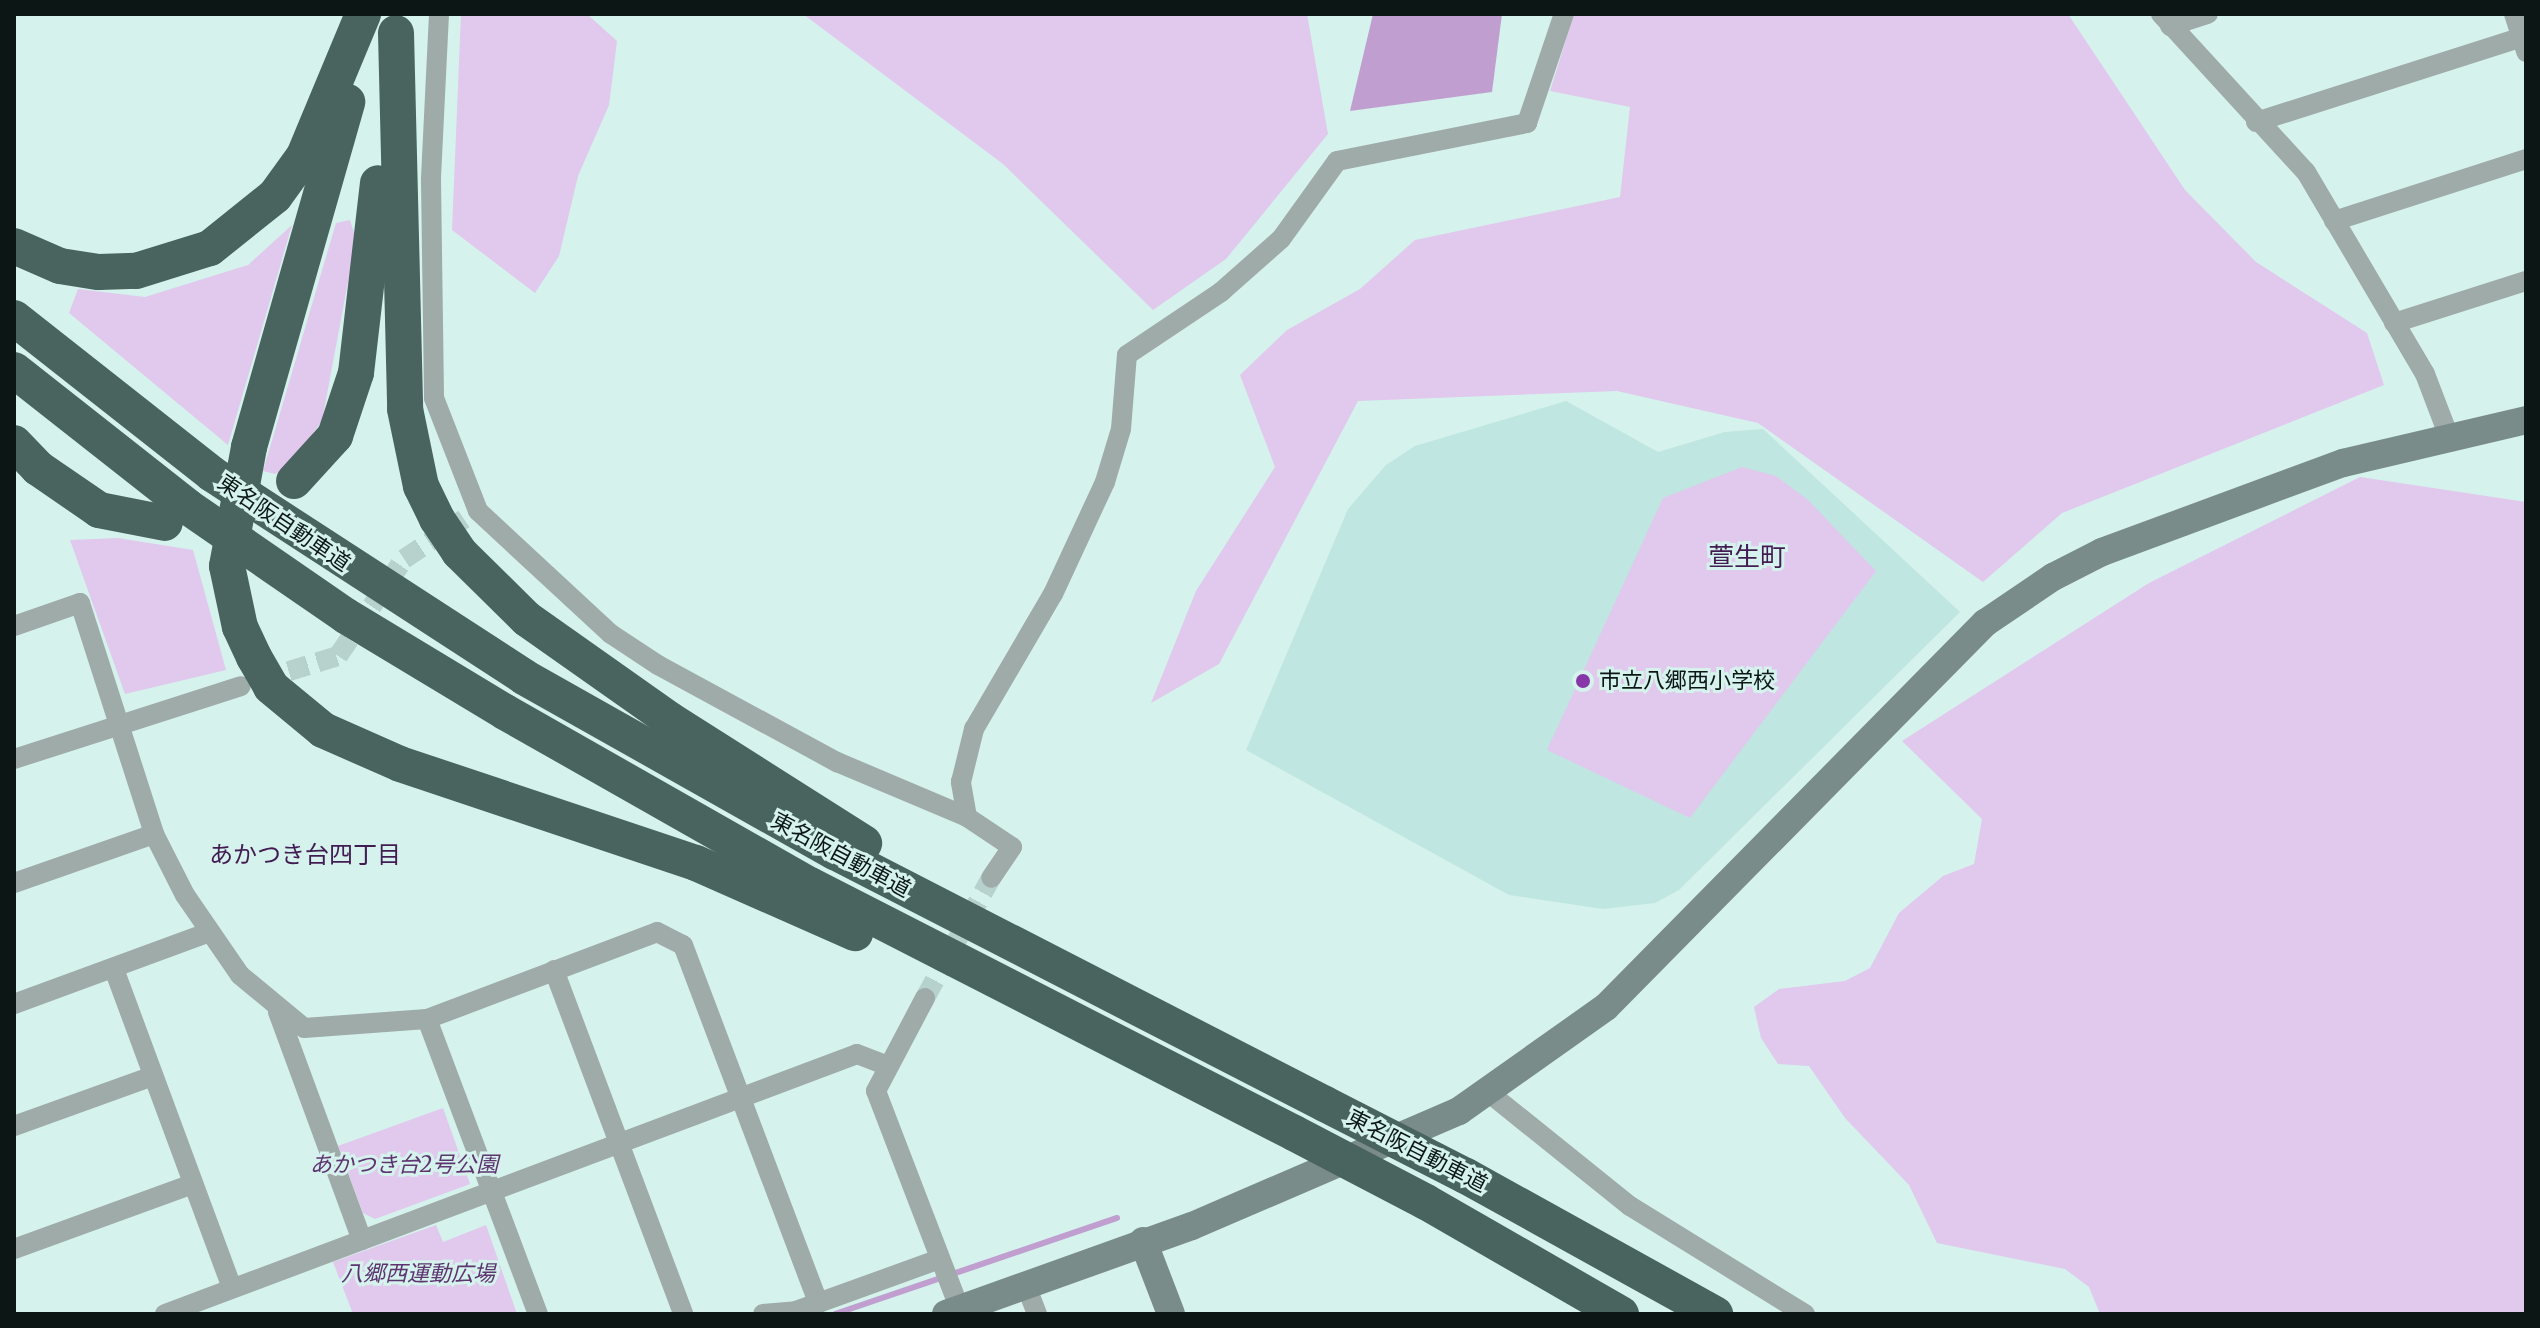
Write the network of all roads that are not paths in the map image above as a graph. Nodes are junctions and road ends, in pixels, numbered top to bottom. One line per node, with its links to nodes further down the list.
1 (364, 14): 12 (highway); 38 (highway, bridge)
2 (439, 14): 26 (street)
3 (1564, 14): 26 (street)
4 (2208, 14): 6 (street)
5 (2514, 14): 8 (street)
6 (2166, 20): 9 (street)
7 (397, 23): 20 (highway); 37 (highway)
8 (2524, 42): 9 (street)
9 (2256, 122): 11 (street)
10 (2526, 159): 11 (street)
11 (2334, 221): 15 (street)
12 (14, 246)
13 (2526, 281): 15 (street)
14 (14, 318): 37 (highway, 東名阪自動車道)
15 (2394, 323): 18 (street)
16 (14, 370): 38 (highway, 東名阪自動車道)
17 (2526, 420): 18 (street)
18 (2449, 437): 41 (street)
19 (14, 443): 21 (highway)
20 (294, 481)
21 (165, 523)
22 (14, 626): 24 (street)
23 (241, 686): 24 (street)
24 (119, 722): 25 (street); 27 (street)
25 (14, 759)
26 (967, 817): 28 (street)
27 (154, 834): 29 (street); 30 (street)
28 (991, 878)
29 (14, 883)
30 (207, 933): 31 (street); 35 (street)
31 (114, 969): 34 (street); 40 (street)
32 (554, 970): 36 (street); 42 (street); 44 (street)
33 (925, 998): 39 (street)
34 (14, 1004)
35 (278, 1012): 36 (street); 47 (street)
36 (427, 1019): 46 (street)
37 (1168, 1024): 61 (highway, 東名阪自動車道, bridge)
38 (1143, 1058): 60 (highway, 東名阪自動車道, bridge)
39 (888, 1066): 42 (street); 50 (street)
40 (153, 1076): 43 (street); 45 (street)
41 (1488, 1092): 48 (street); 62 (street)
42 (740, 1098): 44 (street); 53 (street)
43 (14, 1126)
44 (619, 1143): 46 (street); 56 (street)
45 (193, 1184): 49 (street); 51 (street)
46 (491, 1192): 47 (street); 55 (street)
47 (362, 1240): 51 (street)
48 (1143, 1241): 52 (street); 59 (street)
49 (14, 1249)
50 (948, 1287): 52 (street); 53 (street)
51 (232, 1288): 54 (street)
52 (1027, 1288): 58 (street)
53 (818, 1303): 57 (street)
54 (165, 1314)
55 (538, 1314)
56 (683, 1314)
57 (763, 1314)
58 (1037, 1314)
59 (1171, 1314)
60 (1621, 1314)
61 (1715, 1314)
62 (1805, 1314)

